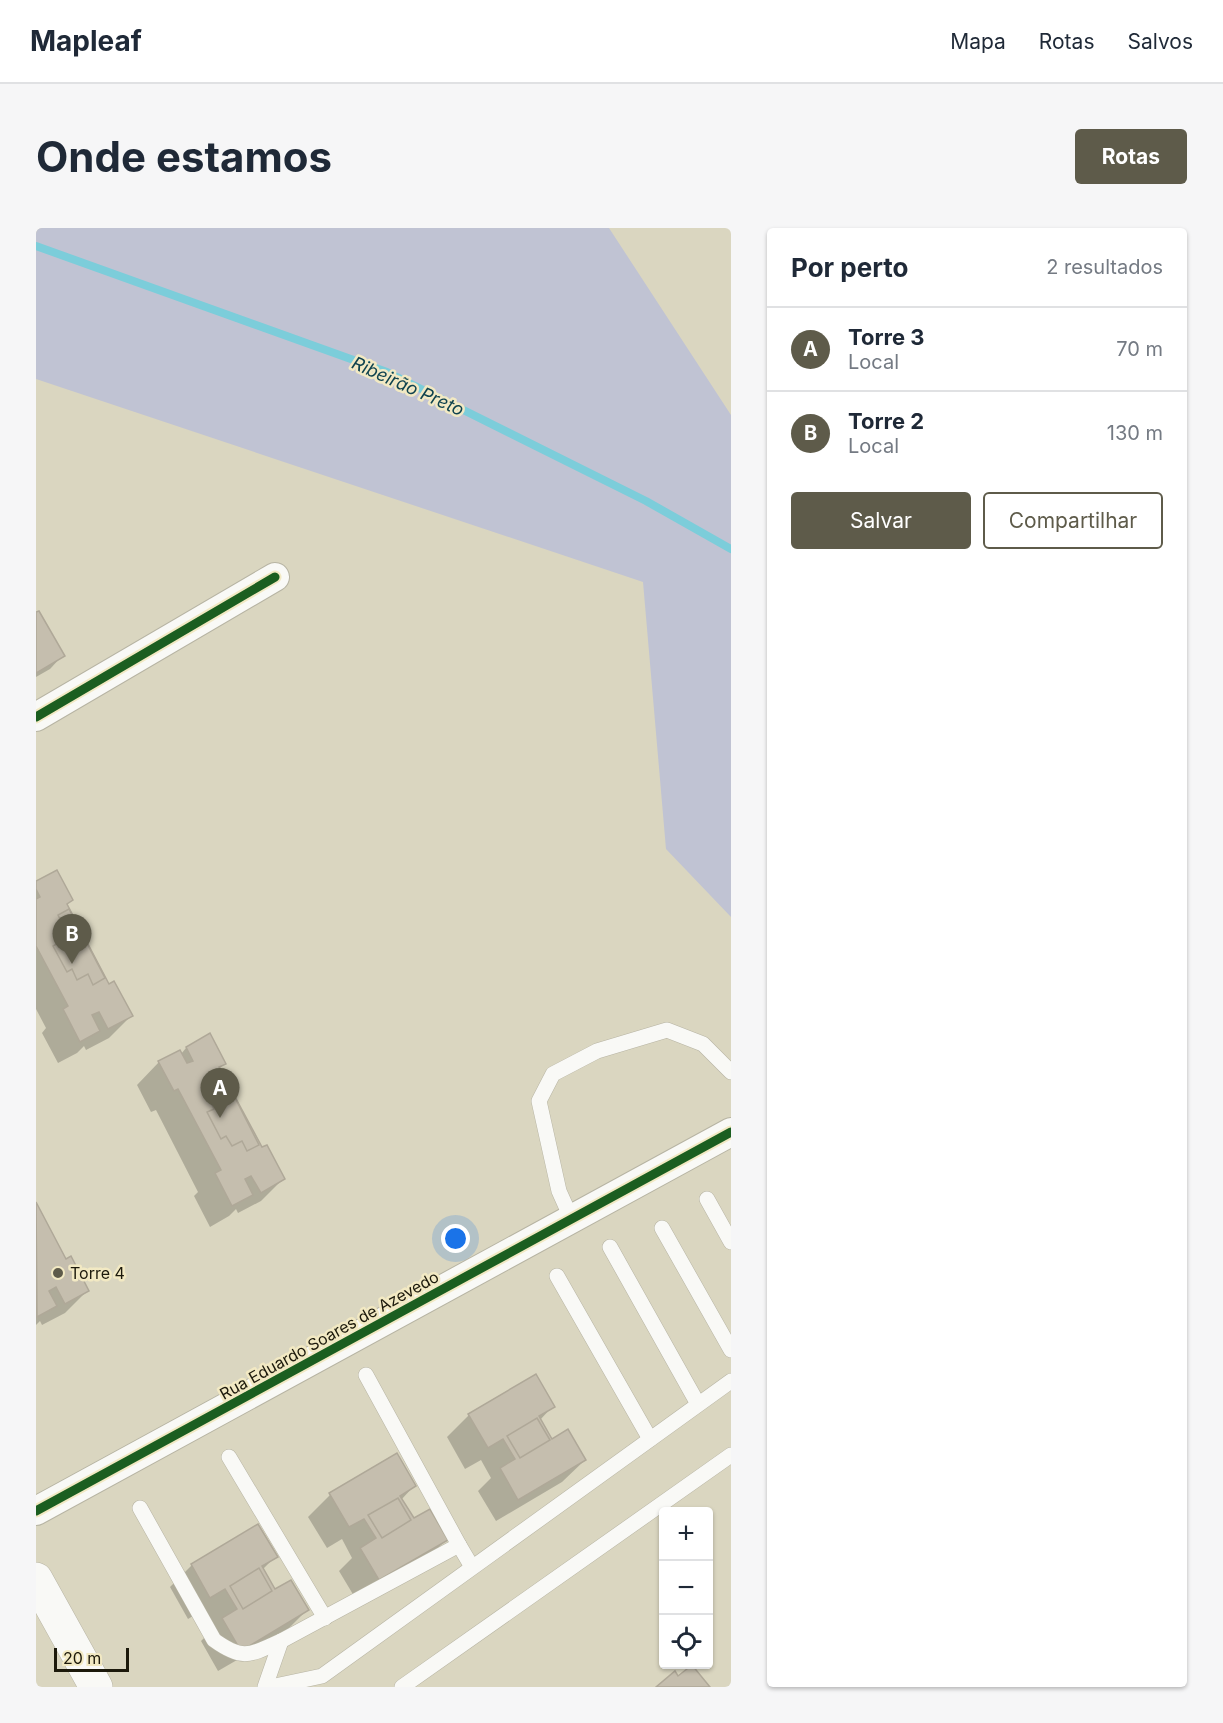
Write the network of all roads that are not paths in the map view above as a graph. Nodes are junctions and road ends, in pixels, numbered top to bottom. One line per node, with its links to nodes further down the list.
1 (275, 577): 2 (street)
2 (36, 717)
3 (731, 1072): 6 (lane)
4 (731, 1132): 6 (street, Rua Eduardo Soares de Azevedo)
5 (706, 1199): 8 (lane)
6 (572, 1220): 19 (street, Rua Eduardo Soares de Azevedo)
7 (662, 1228): 11 (lane)
8 (731, 1242)
9 (610, 1247): 14 (lane)
10 (557, 1275): 15 (lane)
11 (731, 1350)
12 (366, 1375): 20 (lane)
13 (731, 1381): 14 (lane)
14 (698, 1404): 15 (lane)
15 (650, 1439): 21 (lane)
16 (731, 1455): 28 (lane)
17 (229, 1456): 23 (lane)
18 (140, 1508): 24 (lane)
19 (36, 1511)
20 (459, 1545): 21 (lane); 23 (lane)
21 (472, 1567): 27 (lane)
22 (36, 1579): 25 (main road)
23 (325, 1618): 24 (lane)
24 (281, 1641): 26 (lane)
25 (96, 1687)
26 (265, 1687)
27 (270, 1687)
28 (402, 1687)

